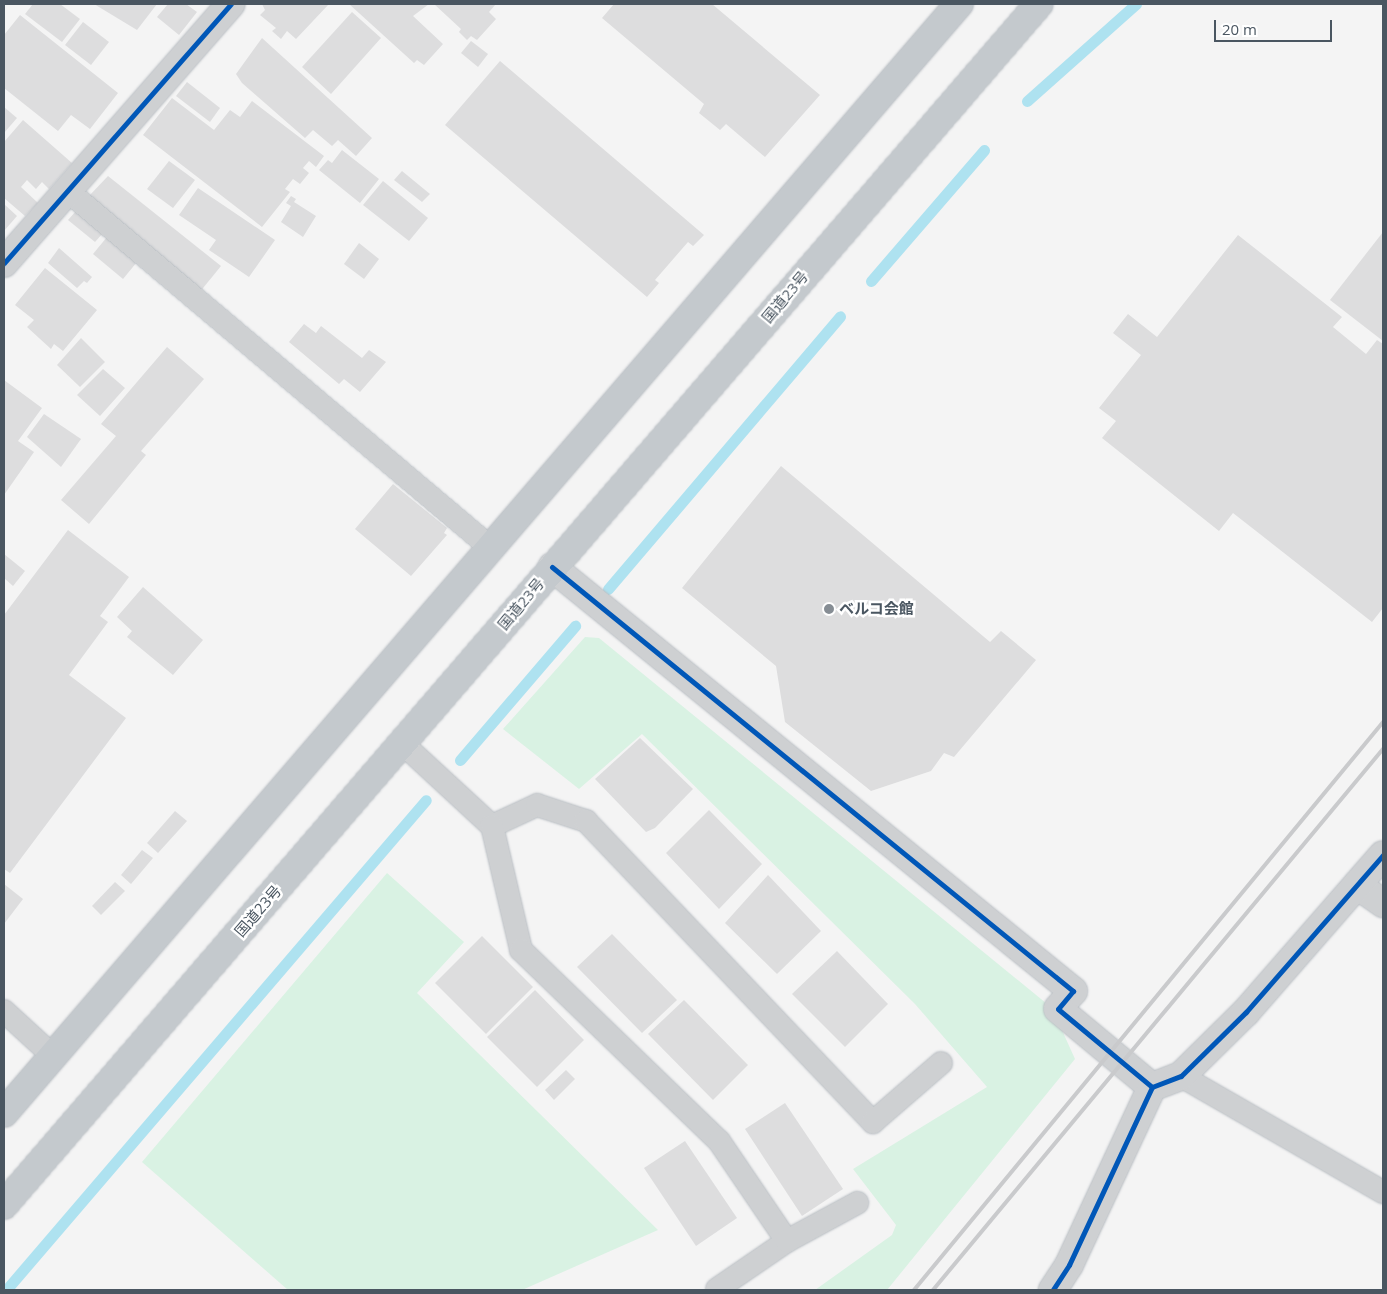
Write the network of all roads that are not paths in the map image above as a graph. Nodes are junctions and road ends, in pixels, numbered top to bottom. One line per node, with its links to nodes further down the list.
1 (959, 4): 6 (highway)
2 (1039, 4): 7 (highway, 国道23号)
3 (219, 8): 4 (street)
4 (69, 192): 5 (street); 6 (lane)
5 (4, 263)
6 (491, 548): 14 (highway)
7 (552, 567): 8 (highway, 国道23号); 17 (street)
8 (404, 744): 9 (lane); 21 (highway, 国道23号)
9 (492, 826): 15 (lane); 22 (lane)
10 (1383, 855): 11 (street)
11 (1357, 885): 12 (street); 16 (street)
12 (1383, 903)
13 (4, 1012): 14 (lane)
14 (52, 1055): 18 (highway)
15 (941, 1062)
16 (1181, 1076): 17 (street); 19 (lane)
17 (1152, 1087): 24 (street)
18 (4, 1113)
19 (1383, 1192)
20 (857, 1203): 22 (lane)
21 (4, 1205)
22 (787, 1242): 23 (lane)
23 (717, 1289)
24 (1053, 1290)

